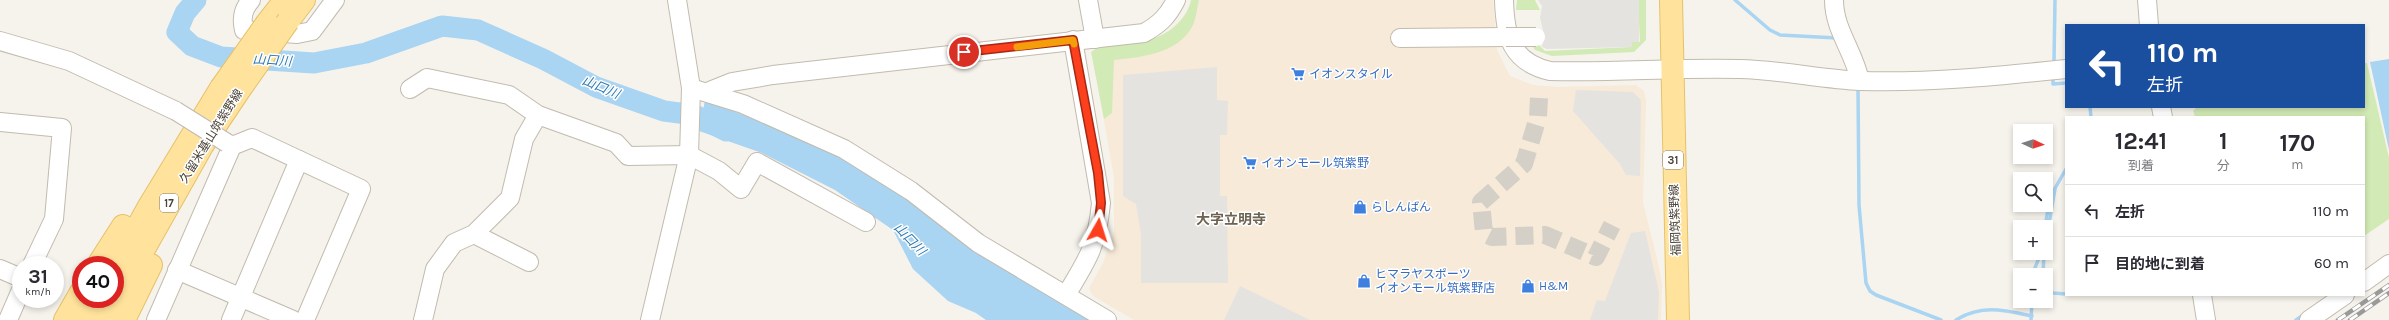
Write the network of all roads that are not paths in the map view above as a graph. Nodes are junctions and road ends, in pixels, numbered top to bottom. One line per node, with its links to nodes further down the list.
1 (251, 0): 3 (street)
2 (304, 0): 11 (main road, 久留米基山筑紫野線 / 17)
3 (335, 0)
4 (677, 0): 23 (street)
5 (1088, 0): 15 (street)
6 (1176, 0): 15 (street)
7 (1504, 0): 18 (street)
8 (1671, 0): 18 (main road, 福岡筑紫野線 / 31)
9 (1834, 0): 20 (street)
10 (2147, 0): 12 (street)
11 (280, 15): 21 (main road, 久留米基山筑紫野線 / 17, bridge)
12 (2149, 24)
13 (1536, 37): 14 (street, bridge)
14 (1400, 38)
15 (1095, 39): 16 (street)
16 (1073, 40): 23 (street); 42 (street)
17 (0, 41): 27 (street, bridge)
18 (1671, 68): 20 (street); 61 (main road, 福岡筑紫野線 / 31)
19 (2065, 69): 20 (street)
20 (1860, 81)
21 (231, 88): 26 (main road, 久留米基山筑紫野線 / 17); 30 (main road, 久留米基山筑紫野線 / 17)
22 (410, 89): 24 (street)
23 (697, 93): 28 (street); 42 (street)
24 (538, 115): 28 (street); 32 (street)
25 (0, 122): 33 (street)
26 (187, 142): 34 (main road); 35 (main road, 久留米基山筑紫野線 / 17)
27 (229, 145): 29 (street); 39 (street)
28 (689, 155): 31 (street); 59 (street)
29 (299, 160): 45 (street); 57 (street)
30 (193, 163): 52 (main road, 久留米基山筑紫野線 / 17); 53 (main road)
31 (866, 222)
32 (474, 234): 36 (street); 58 (street)
33 (36, 256)
34 (104, 256)
35 (122, 256)
36 (529, 262)
37 (2389, 264): 41 (street)
38 (0, 269): 40 (street)
39 (177, 270): 45 (street); 54 (street)
40 (12, 274)
41 (2365, 281)
42 (1066, 295): 60 (street)
43 (2202, 296): 62 (street)
44 (2344, 296): 63 (street)
45 (240, 297): 55 (street); 56 (street)
46 (13, 308): 49 (street)
47 (72, 308): 50 (main road)
48 (94, 308): 51 (main road)
49 (8, 320)
50 (65, 320)
51 (87, 320)
52 (104, 320)
53 (124, 320)
54 (156, 320)
55 (231, 320)
56 (293, 320)
57 (305, 320)
58 (423, 320)
59 (650, 320)
60 (1107, 320)
61 (1678, 320)
62 (2206, 320)
63 (2309, 320)

